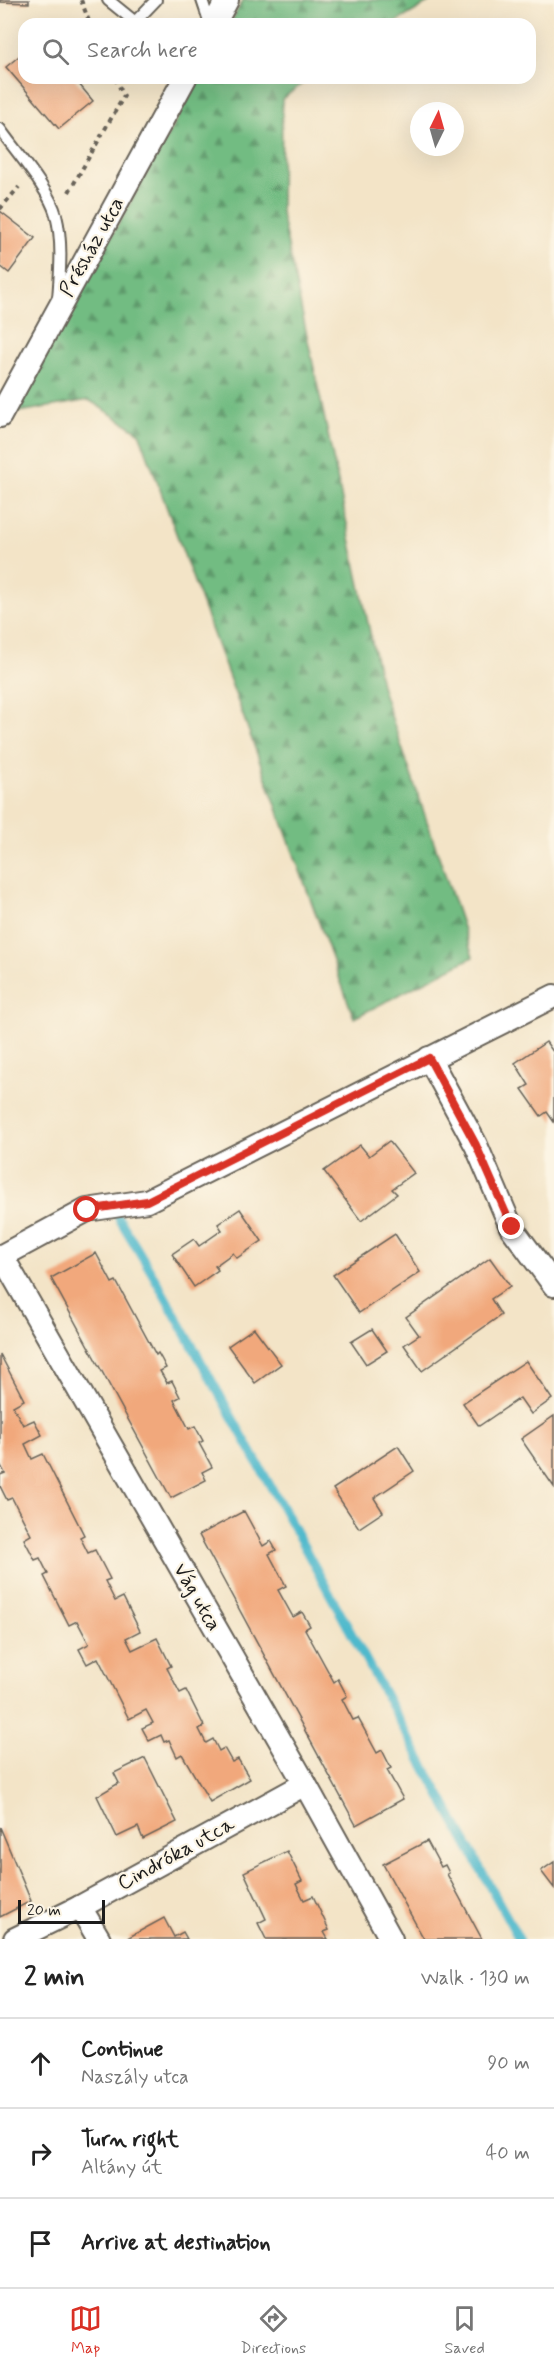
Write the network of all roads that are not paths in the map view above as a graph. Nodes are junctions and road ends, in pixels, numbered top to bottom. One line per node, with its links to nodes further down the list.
1 (108, 0): 5 (lane)
2 (156, 0): 6 (lane)
3 (202, 0): 7 (lane)
4 (227, 0): 8 (street)
5 (128, 18)
6 (137, 18)
7 (210, 18)
8 (216, 18)
9 (181, 84): 11 (street, Présház utca)
10 (0, 129): 11 (lane)
11 (57, 312): 12 (street, Présház utca)
12 (0, 416)
13 (554, 996): 14 (street)
14 (429, 1058): 15 (street); 16 (street)
15 (1, 1256): 17 (street, Vág utca)
16 (554, 1285)
17 (304, 1784): 18 (street, Cindróka utca); 21 (street, Vág utca)
18 (80, 1907): 19 (street, Cindróka utca); 20 (street)
19 (15, 1939)
20 (99, 1939)
21 (391, 1939)

